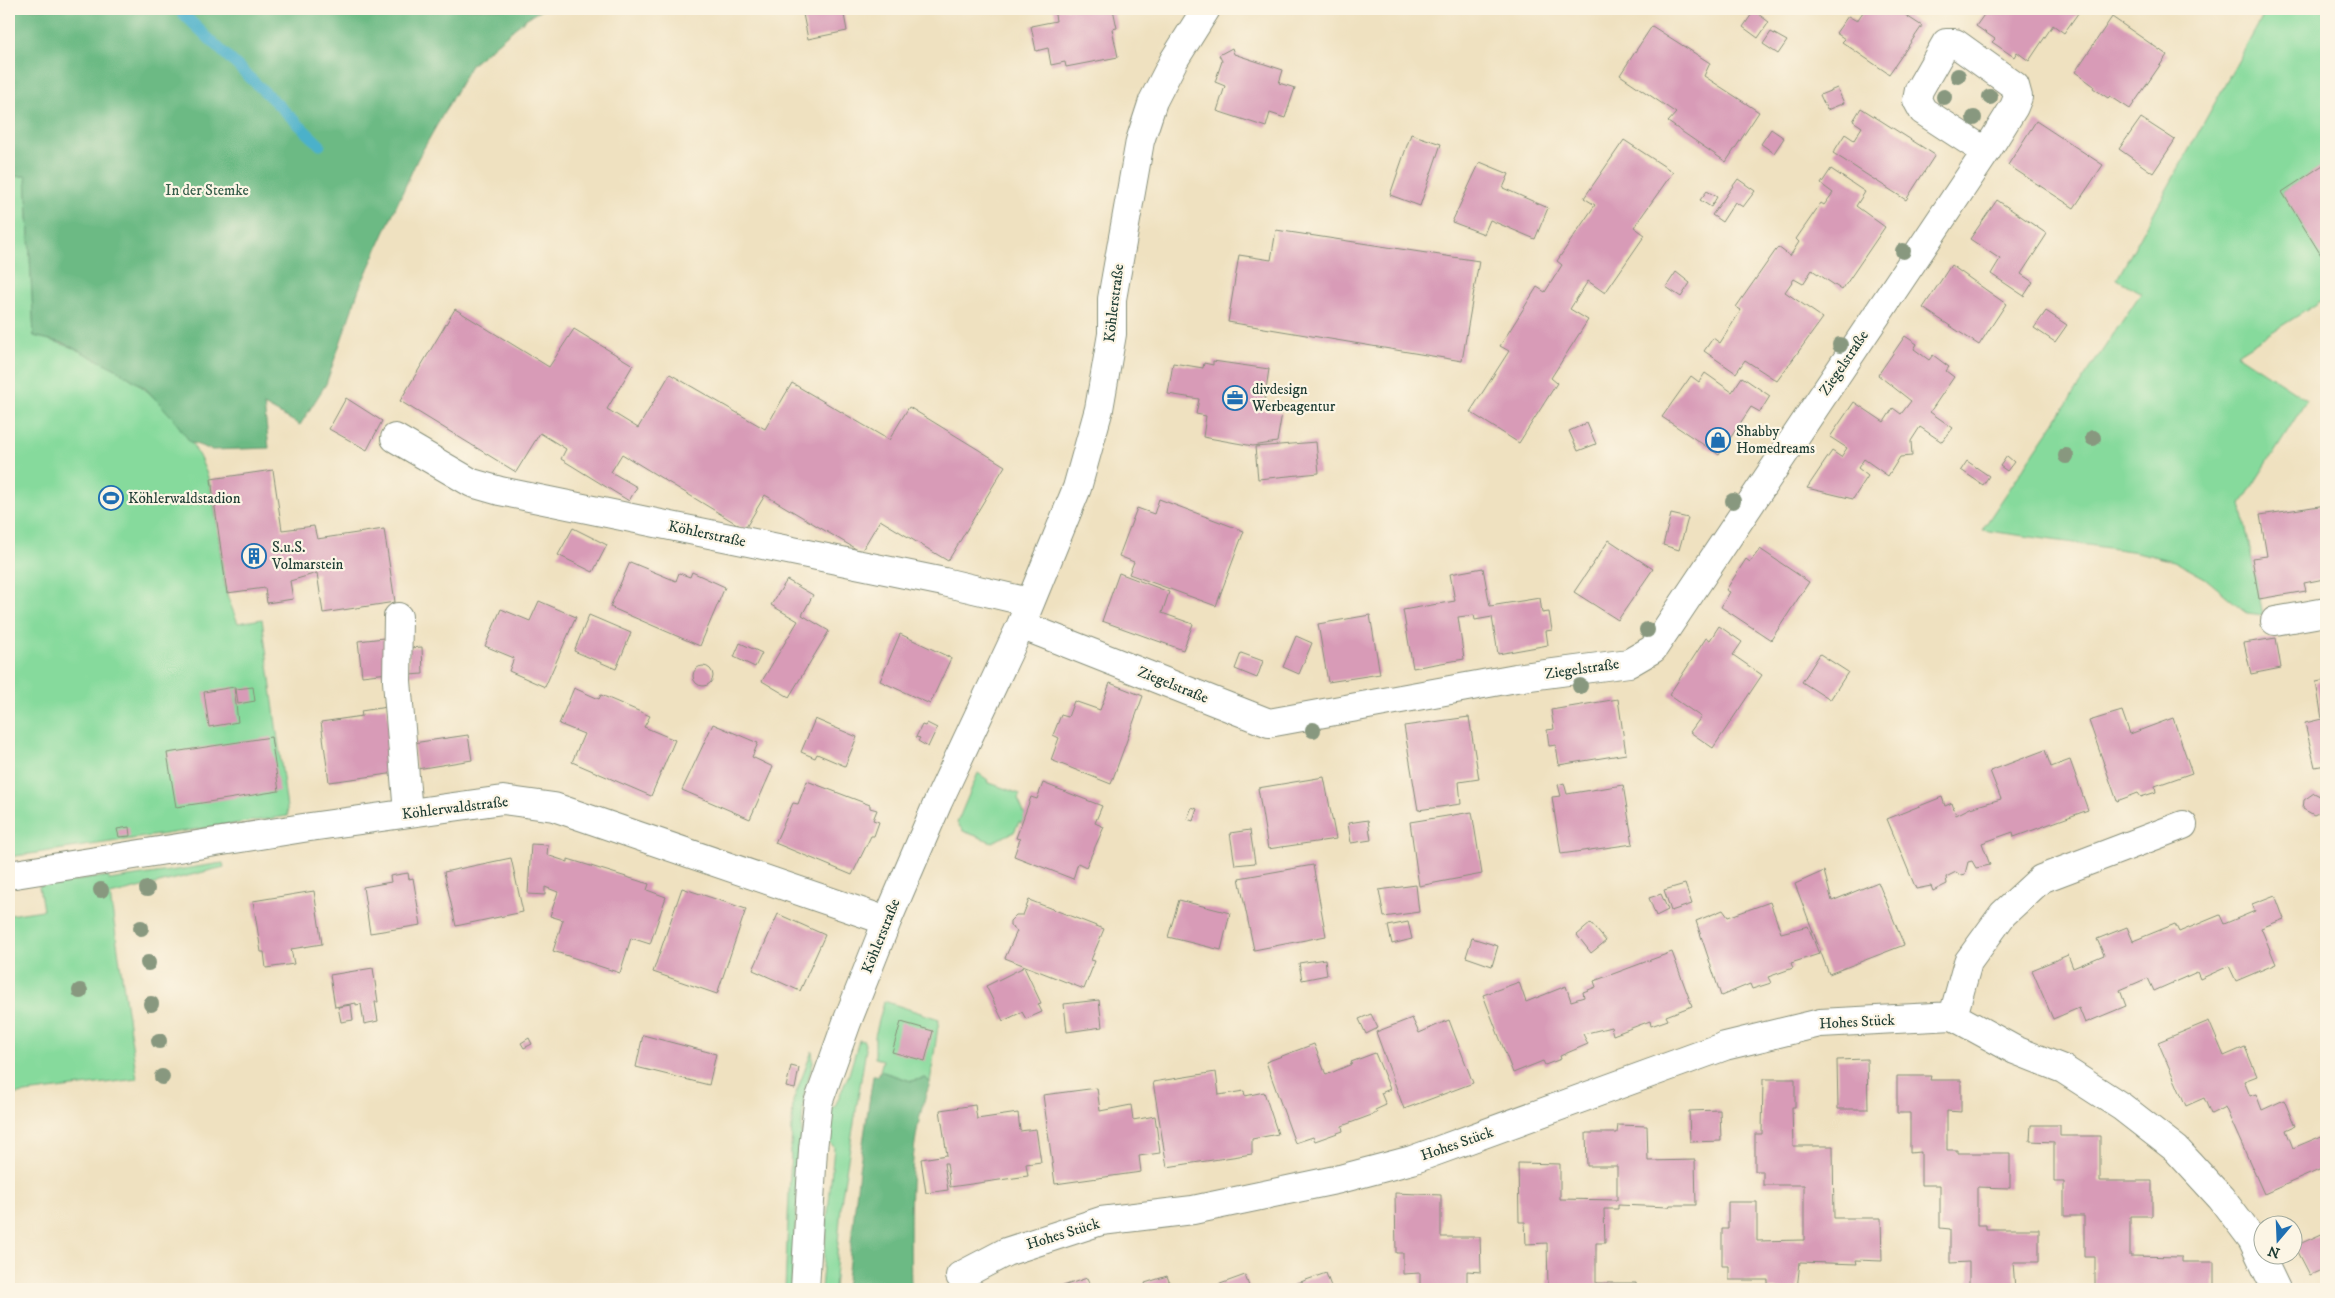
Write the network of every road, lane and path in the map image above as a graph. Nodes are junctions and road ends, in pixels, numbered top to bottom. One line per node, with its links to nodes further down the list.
1 (1206, 9): 5 (street, Köhlerstraße)
2 (1986, 152): 5 (street, Ziegelstraße)
3 (395, 438): 5 (street, Köhlerstraße)
4 (2326, 612): 7 (street)
5 (1025, 614): 11 (street, Köhlerstraße)
6 (398, 616): 8 (street)
7 (2275, 621)
8 (408, 813): 10 (street, Köhlerwaldstraße); 11 (street, Köhlerwaldstraße)
9 (2183, 825): 12 (street)
10 (9, 876)
11 (887, 921): 14 (street, Köhlerstraße)
12 (1953, 1016): 13 (street, Hohes Stück); 15 (street)
13 (960, 1276)
14 (805, 1289)
15 (2276, 1289)

